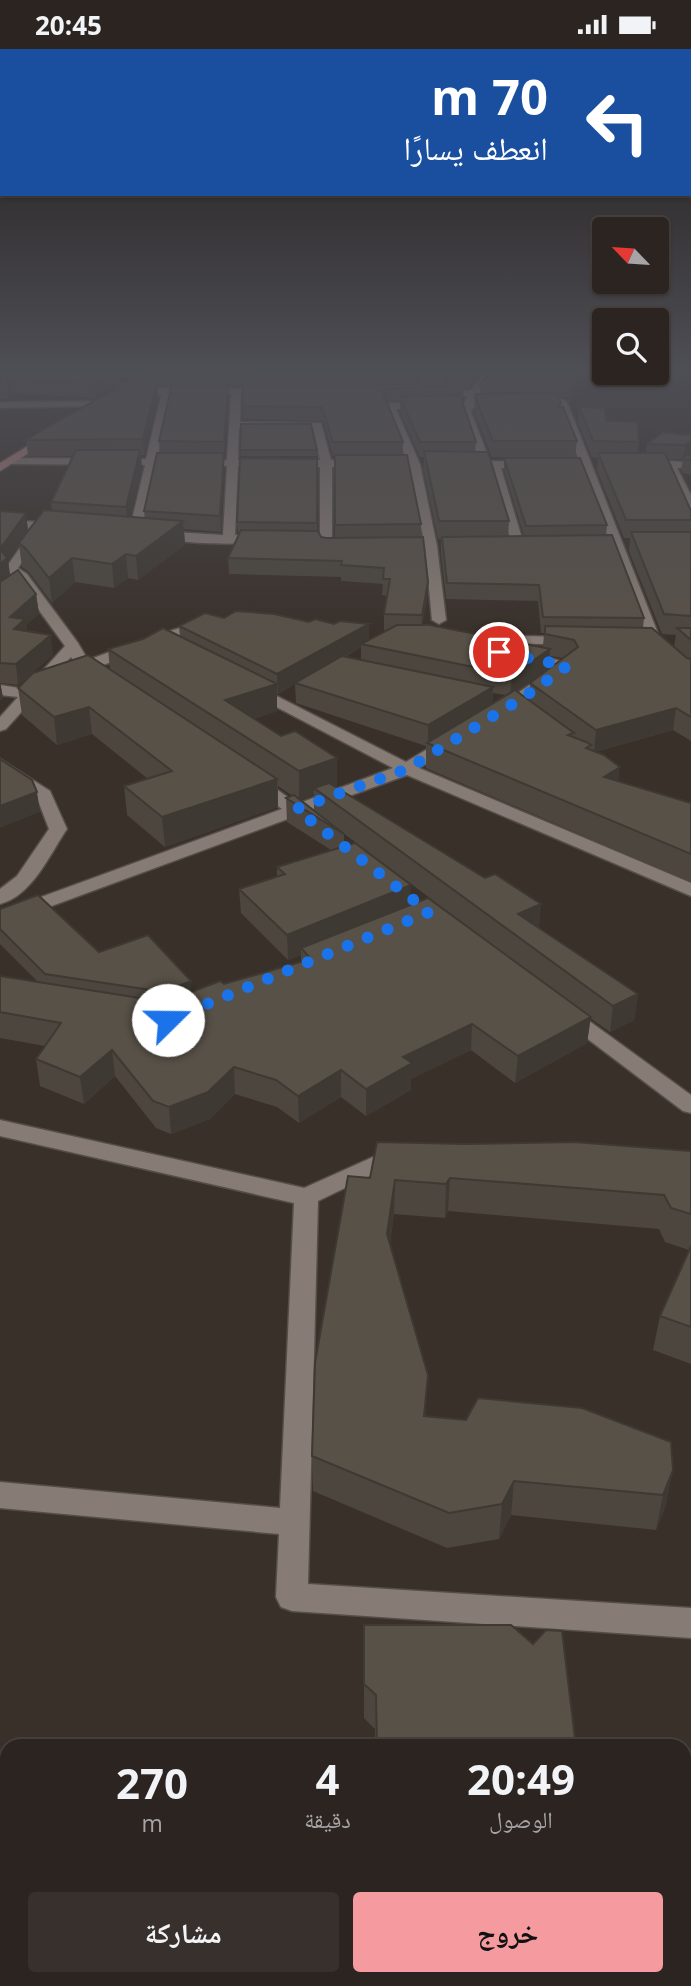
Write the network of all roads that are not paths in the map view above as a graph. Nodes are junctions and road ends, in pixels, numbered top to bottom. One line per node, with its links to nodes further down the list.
1 (11, 461): 14 (main road)
2 (15, 461): 4 (street)
3 (584, 461): 31 (street)
4 (149, 462): 5 (street); 18 (street)
5 (232, 463): 6 (street); 19 (street)
6 (326, 463): 7 (street); 22 (street)
7 (376, 464)
8 (402, 464): 9 (street)
9 (420, 464): 26 (street)
10 (450, 464): 11 (street)
11 (490, 464): 13 (street); 21 (street)
12 (690, 464): 15 (street)
13 (546, 465)
14 (0, 468)
15 (691, 507)
16 (0, 524): 24 (street)
17 (111, 530): 18 (street)
18 (135, 532): 19 (street)
19 (229, 539): 20 (street)
20 (270, 539)
21 (518, 545)
22 (362, 547)
23 (0, 573): 24 (street)
24 (22, 577): 25 (street); 32 (street)
25 (7, 590)
26 (439, 620)
27 (224, 623): 28 (street)
28 (155, 640): 33 (street); 34 (street)
29 (589, 641): 42 (street)
30 (679, 642): 31 (street)
31 (649, 643): 35 (street)
32 (73, 646): 34 (street); 40 (street)
33 (180, 652)
34 (86, 673): 38 (street)
35 (691, 674)
36 (230, 677): 47 (street)
37 (55, 686): 40 (street)
38 (116, 688)
39 (0, 690): 40 (street)
40 (29, 694): 44 (street)
41 (487, 698): 42 (street)
42 (519, 707): 43 (street)
43 (490, 718)
44 (0, 726)
45 (466, 732): 47 (street)
46 (0, 764): 52 (street)
47 (407, 769): 49 (street); 51 (street)
48 (239, 771): 49 (street)
49 (296, 809): 50 (street); 53 (street)
50 (327, 833)
51 (691, 890)
52 (0, 898)
53 (0, 919)
54 (549, 1001): 55 (street)
55 (691, 1106)
56 (0, 1128): 58 (street)
57 (425, 1166): 58 (street)
58 (306, 1197): 60 (street)
59 (0, 1496): 60 (street)
60 (294, 1522): 61 (street)
61 (691, 1623)

